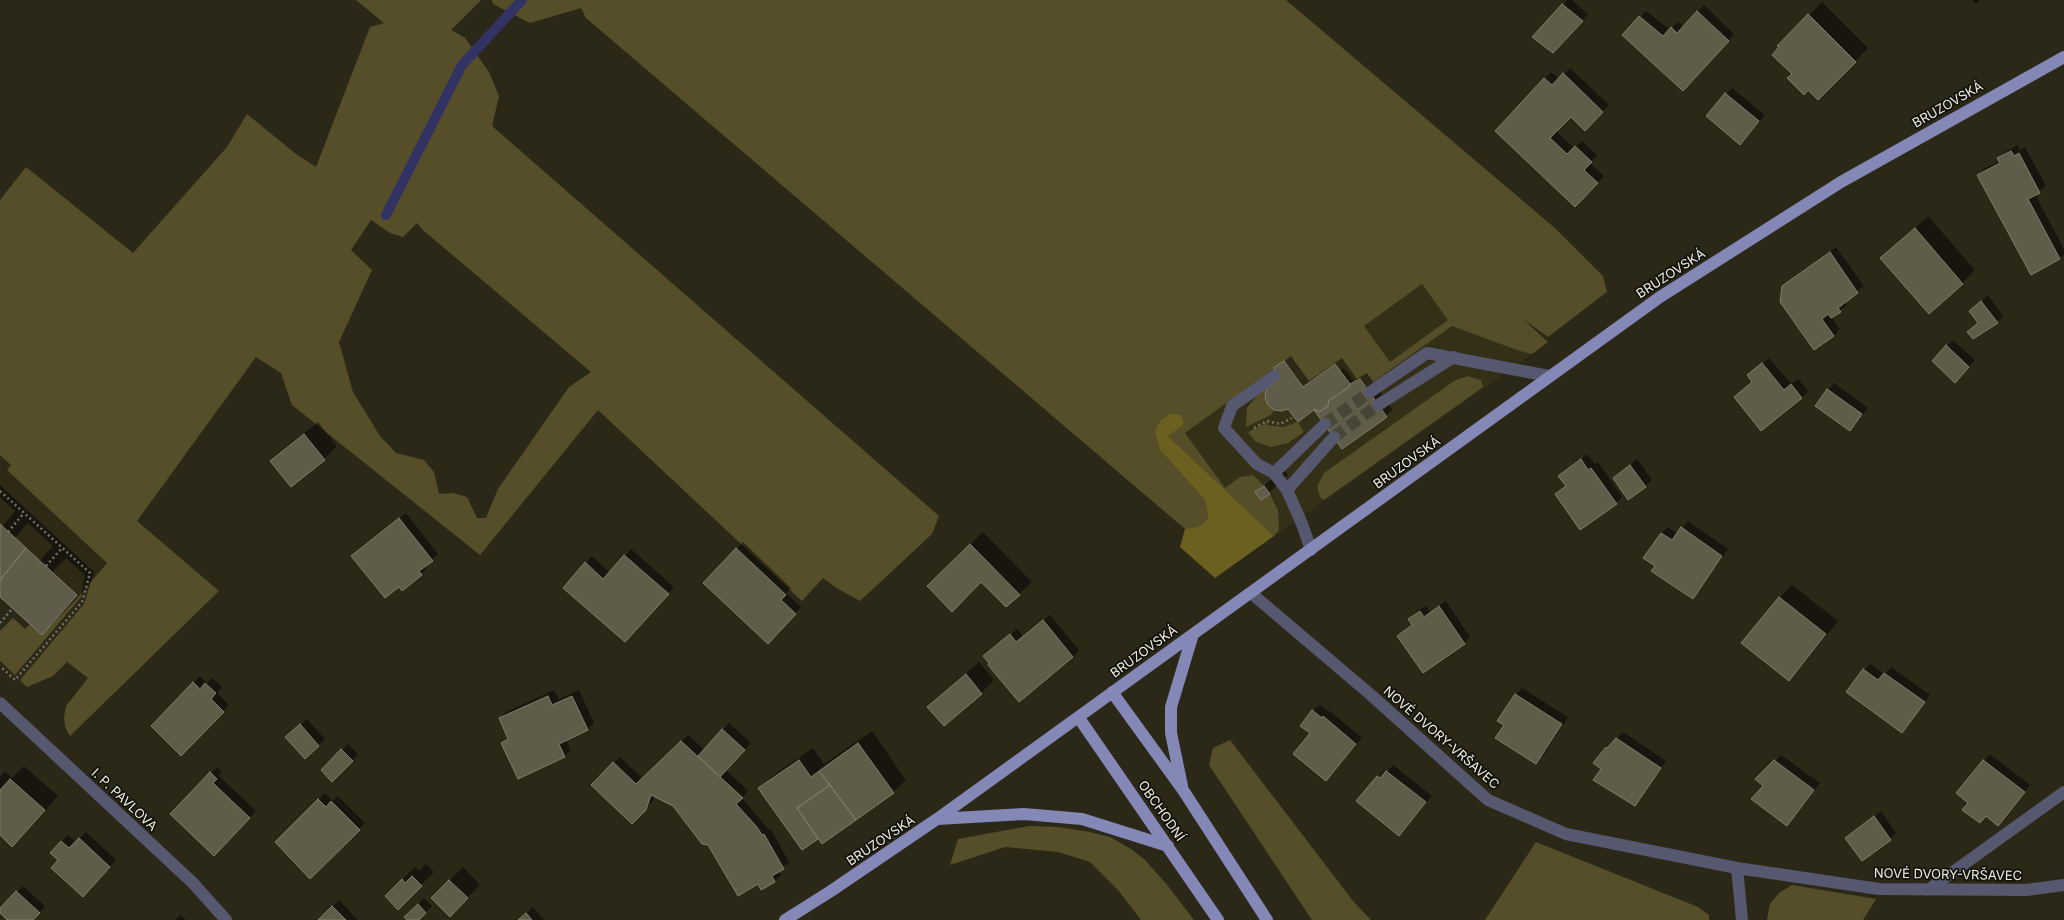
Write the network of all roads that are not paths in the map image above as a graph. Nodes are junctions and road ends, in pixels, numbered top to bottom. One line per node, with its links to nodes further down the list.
1 (2064, 57): 4 (main road, BRUZOVSKÁ)
2 (1454, 357): 4 (street); 5 (street); 6 (street)
3 (1274, 376): 9 (street)
4 (1549, 376): 11 (main road, BRUZOVSKÁ)
5 (1370, 392)
6 (1378, 405)
7 (1325, 424): 9 (street)
8 (1334, 437): 10 (street)
9 (1274, 473): 10 (street)
10 (1287, 490): 11 (street)
11 (1311, 550): 12 (main road, BRUZOVSKÁ)
12 (1250, 593): 13 (main road, BRUZOVSKÁ); 21 (street, NOVÉ DVORY-VRŠAVEC)
13 (1193, 634): 14 (main road, BRUZOVSKÁ); 17 (main road)
14 (1112, 692): 16 (main road, BRUZOVSKÁ); 17 (main road)
15 (0, 703): 24 (street, I. P. PAVLOVA)
16 (1079, 718): 19 (main road, BRUZOVSKÁ); 20 (main road, OBCHODNÍ)
17 (1183, 790): 27 (main road)
18 (2064, 792): 23 (street)
19 (937, 819): 20 (main road); 25 (main road, BRUZOVSKÁ)
20 (1168, 846): 26 (main road, OBCHODNÍ)
21 (1737, 868): 23 (street, NOVÉ DVORY-VRŠAVEC); 28 (street)
22 (2064, 885): 23 (street, NOVÉ DVORY-VRŠAVEC)
23 (1928, 890)
24 (226, 920)
25 (785, 920)
26 (1218, 920)
27 (1267, 920)
28 (1742, 920)

